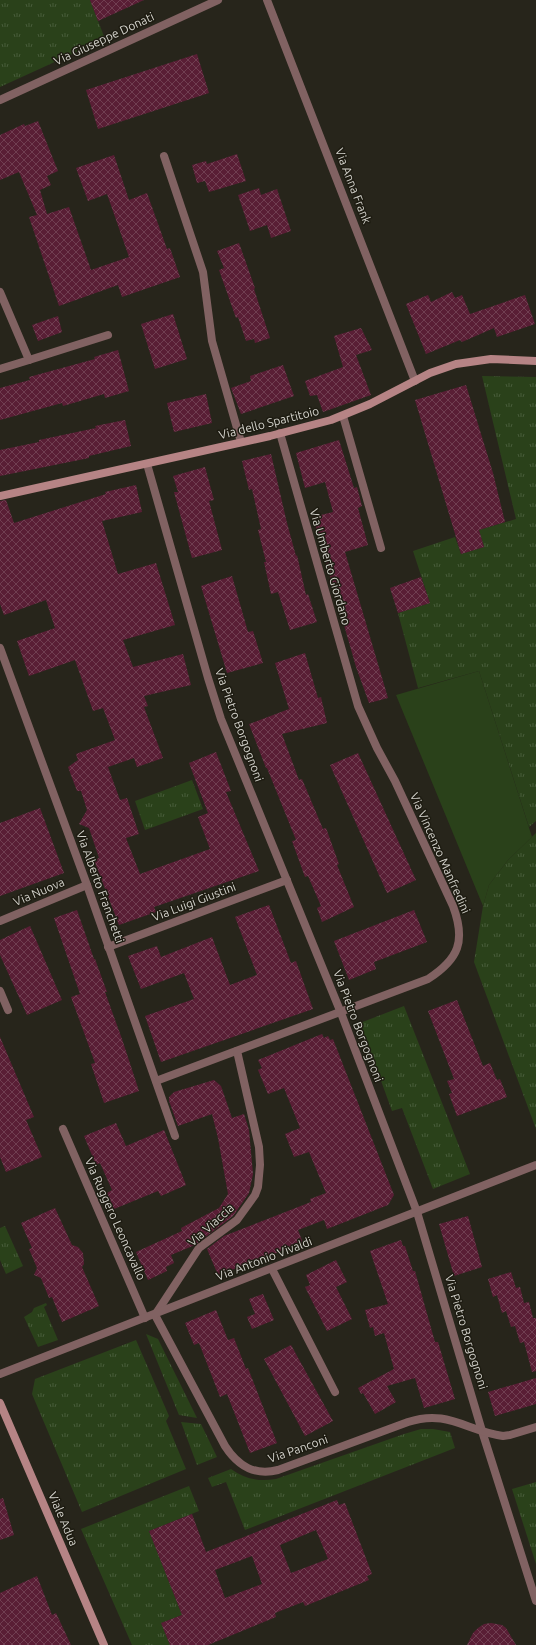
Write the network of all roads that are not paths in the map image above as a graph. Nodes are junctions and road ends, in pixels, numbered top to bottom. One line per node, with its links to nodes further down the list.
1 (218, 0): 3 (street, Via Giuseppe Donati)
2 (267, 0): 10 (street, Via Anna Frank)
3 (0, 100)
4 (164, 156): 13 (street)
5 (0, 292): 7 (street)
6 (108, 335): 7 (street)
7 (29, 360): 9 (street)
8 (536, 361): 10 (main road, Via dello Spartitoio)
9 (0, 369)
10 (415, 381): 11 (main road, Via dello Spartitoio)
11 (342, 416): 12 (main road, Via dello Spartitoio); 16 (street)
12 (280, 434): 13 (main road, Via dello Spartitoio); 18 (street, Via Umberto Giordano)
13 (241, 442): 14 (main road, Via dello Spartitoio)
14 (147, 464): 15 (main road, Via dello Spartitoio); 19 (street, Via Pietro Borgognoni)
15 (0, 496)
16 (380, 548)
17 (0, 648): 20 (street, Via Alberto Franchetti)
18 (358, 706): 25 (street, Via Vincenzo Manfredini)
19 (287, 880): 22 (street, Via Luigi Giustini); 25 (street, Via Pietro Borgognoni)
20 (87, 885): 21 (street, Via Nuova); 22 (street, Via Alberto Franchetti)
21 (0, 921)
22 (108, 947): 27 (street, Via Alberto Franchetti)
23 (0, 991): 24 (street)
24 (8, 1010)
25 (341, 1013): 26 (street, Via Vincenzo Manfredini); 31 (street, Via Pietro Borgognoni)
26 (237, 1051): 27 (street, Via Vincenzo Manfredini); 33 (street, Via Viaccia)
27 (156, 1081): 29 (street, Via Alberto Franchetti)
28 (63, 1129): 34 (street, Via Ruggero Leoncavallo)
29 (175, 1136)
30 (536, 1165): 31 (street, Via Antonio Vivaldi)
31 (417, 1212): 32 (street, Via Antonio Vivaldi); 39 (street, Via Pietro Borgognoni)
32 (272, 1269): 33 (street, Via Antonio Vivaldi); 36 (street)
33 (154, 1315): 34 (street, Via Antonio Vivaldi); 39 (street, Via Panconi)
34 (146, 1318): 35 (street, Via Antonio Vivaldi)
35 (0, 1374)
36 (335, 1392)
37 (0, 1403): 41 (main road, Viale Adua)
38 (536, 1427): 39 (street, Via Panconi)
39 (482, 1431): 40 (street, Via Pietro Borgognoni)
40 (536, 1601)
41 (104, 1645)

